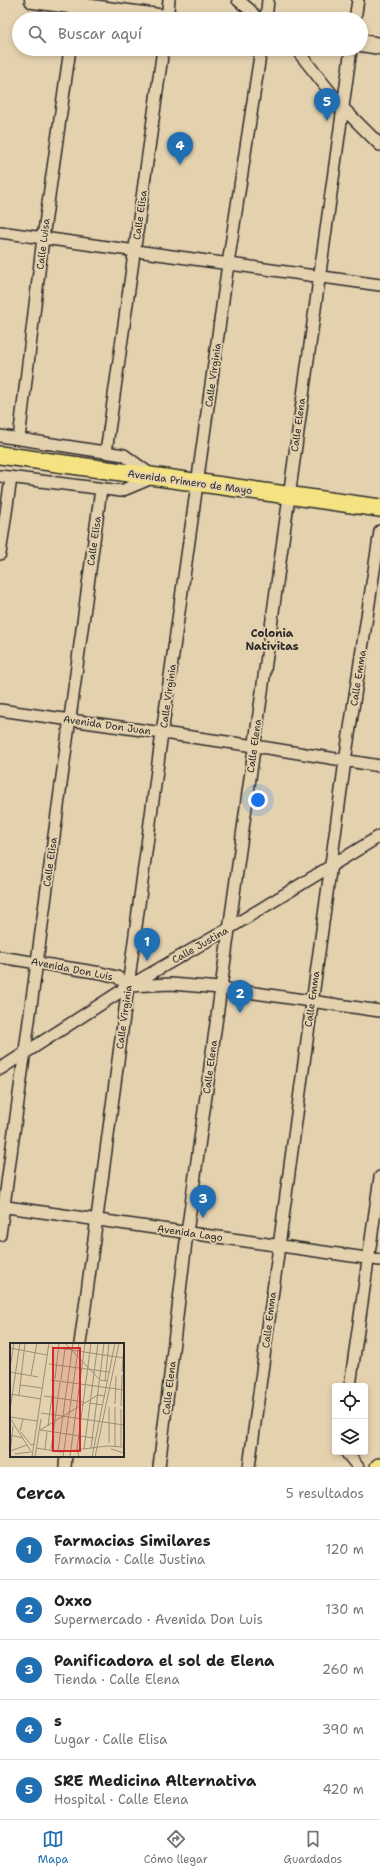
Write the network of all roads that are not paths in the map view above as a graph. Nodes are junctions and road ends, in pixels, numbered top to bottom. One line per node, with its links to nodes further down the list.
1 (33, 0): 6 (street)
2 (169, 0): 8 (street)
3 (238, 0): 9 (street)
4 (268, 0): 10 (street)
5 (358, 0): 11 (street)
6 (75, 8): 7 (street)
7 (109, 12)
8 (169, 12)
9 (252, 12)
10 (267, 12)
11 (356, 12)
12 (368, 44): 13 (street)
13 (380, 46)
14 (69, 56): 22 (street, Calle Luisa)
15 (162, 56): 23 (street, Calle Elisa)
16 (260, 56): 24 (street, Calle Virginia)
17 (302, 56): 19 (street)
18 (350, 56): 19 (street, Calle Elena)
19 (343, 108): 20 (street); 25 (street, Calle Elena)
20 (380, 145)
21 (0, 232): 22 (street)
22 (43, 238): 23 (street); 28 (street, Calle Luisa)
23 (135, 250): 24 (street); 29 (street, Calle Elisa)
24 (228, 264): 25 (street); 33 (street, Calle Virginia)
25 (319, 277): 26 (street); 35 (street, Calle Elena)
26 (380, 285)
27 (0, 436): 28 (street)
28 (19, 439): 29 (street)
29 (106, 452): 31 (street)
30 (0, 455): 31 (main road, Avenida Primero de Mayo)
31 (154, 476): 33 (main road, Avenida Primero de Mayo); 34 (street)
32 (6, 477): 34 (street); 38 (street)
33 (198, 482): 35 (main road, Avenida Primero de Mayo); 41 (street, Calle Virginia)
34 (101, 489): 40 (street, Calle Elisa)
35 (288, 496): 36 (main road, Avenida Primero de Mayo); 42 (street, Calle Elena)
36 (380, 508)
37 (380, 531): 43 (street, Calle Emma)
38 (0, 554)
39 (0, 710): 40 (street, Avenida Don Juan)
40 (69, 720): 41 (street, Avenida Don Juan); 49 (street, Calle Elisa)
41 (162, 733): 42 (street, Avenida Don Juan); 50 (street, Calle Virginia)
42 (255, 746): 43 (street, Avenida Don Juan); 47 (street, Calle Elena)
43 (345, 761): 44 (street, Avenida Don Juan); 46 (street, Calle Emma)
44 (380, 766)
45 (380, 836): 46 (street, Calle Justina)
46 (331, 866): 47 (street, Calle Justina); 52 (street, Calle Emma)
47 (228, 929): 50 (street, Calle Justina); 51 (street, Calle Elena)
48 (0, 957): 49 (street, Avenida Don Luis)
49 (37, 962): 50 (street, Avenida Don Luis); 54 (street, Calle Elisa)
50 (128, 986): 51 (street); 54 (street, Calle Justina); 58 (street, Calle Virginia)
51 (220, 988): 52 (street); 59 (street, Calle Elena)
52 (312, 1001): 53 (street); 61 (street, Calle Emma)
53 (380, 1011)
54 (25, 1053): 55 (street, Calle Justina); 57 (street, Calle Elisa)
55 (0, 1069)
56 (380, 1176): 62 (street)
57 (2, 1206): 58 (street, Avenida Lago); 60 (street, Calle Elisa)
58 (96, 1220): 59 (street, Avenida Lago); 64 (street, Calle Virginia)
59 (187, 1233): 61 (street, Avenida Lago); 69 (street, Calle Elena)
60 (0, 1235)
61 (278, 1246): 62 (street, Avenida Lago); 70 (street, Calle Emma)
62 (367, 1258): 63 (street, Avenida Lago); 65 (street)
63 (380, 1260)
64 (80, 1343)
65 (350, 1383)
66 (348, 1455): 71 (street)
67 (66, 1457): 68 (street)
68 (65, 1467)
69 (159, 1467)
70 (249, 1467)
71 (358, 1467)

